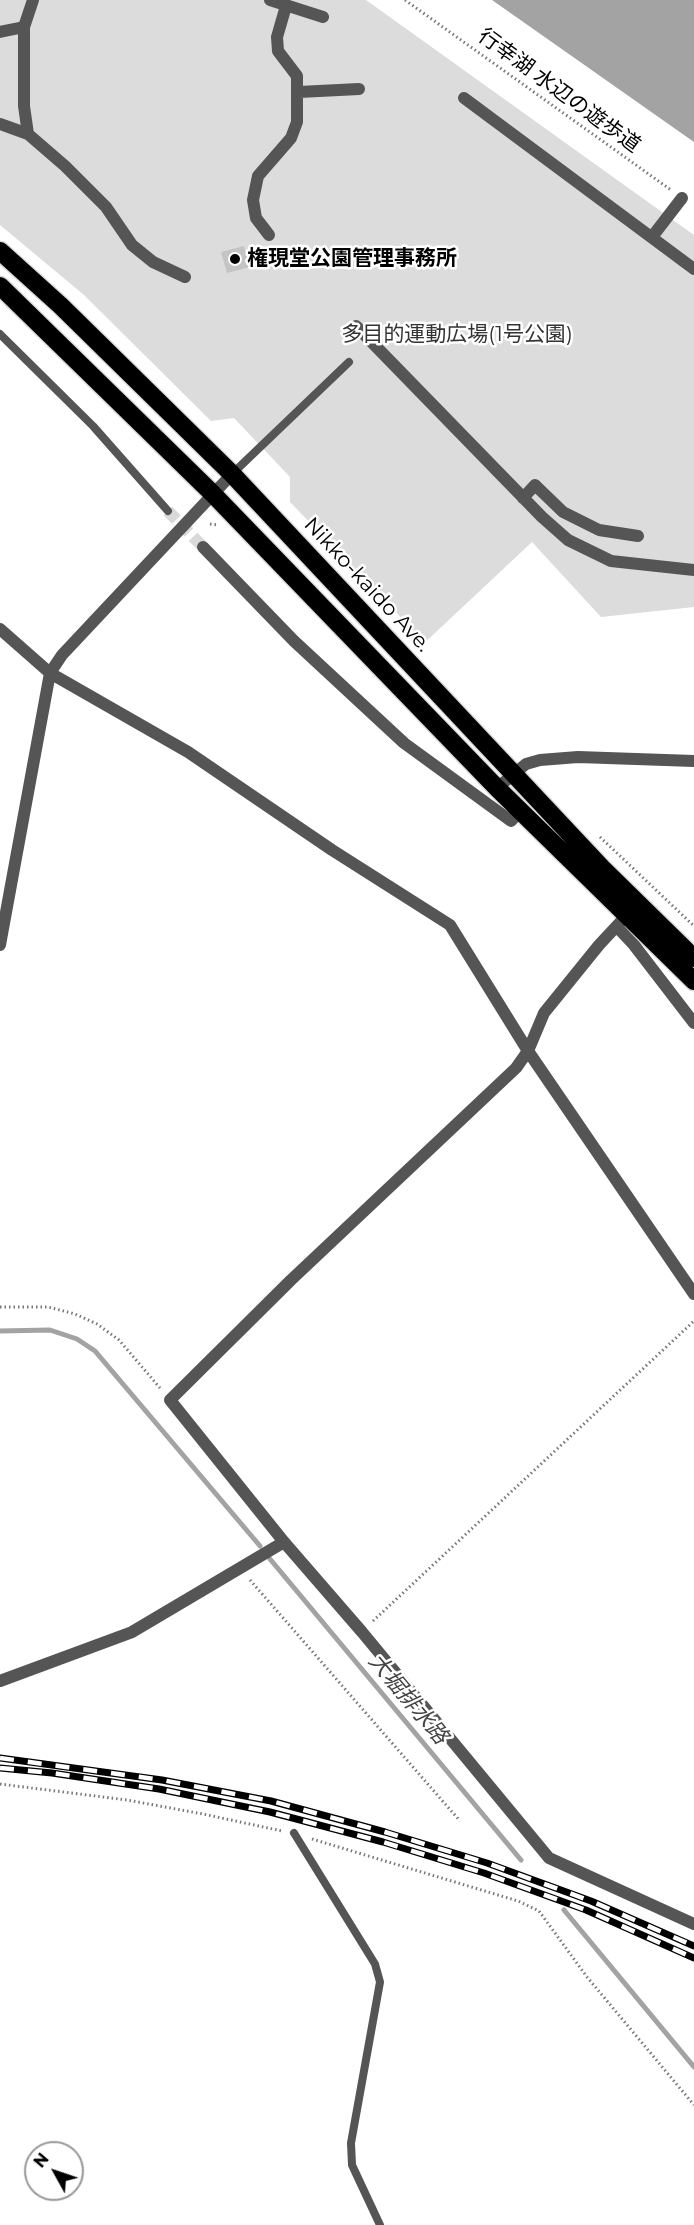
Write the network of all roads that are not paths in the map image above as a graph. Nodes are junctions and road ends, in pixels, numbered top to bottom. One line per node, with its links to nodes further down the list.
1 (33, 0): 5 (street)
2 (270, 0): 3 (street)
3 (286, 6): 4 (street); 8 (street)
4 (323, 17)
5 (24, 27): 6 (street); 11 (street)
6 (0, 32)
7 (359, 89): 8 (street)
8 (299, 92): 13 (street)
9 (464, 98): 14 (street)
10 (0, 124): 11 (street)
11 (28, 134): 17 (street)
12 (682, 198): 14 (street)
13 (268, 235)
14 (652, 237): 16 (street)
15 (0, 251): 22 (highway, Nikko-kaido Ave.)
16 (694, 268)
17 (185, 277)
18 (0, 286): 23 (highway)
19 (356, 326): 24 (street)
20 (0, 334): 25 (lane)
21 (349, 362): 22 (lane)
22 (232, 474): 23 (street); 32 (highway, Nikko-kaido Ave.)
23 (213, 494): 30 (street); 33 (highway)
24 (523, 498): 26 (street); 28 (street)
25 (168, 511)
26 (638, 536)
27 (202, 547): 34 (street)
28 (694, 570)
29 (0, 629): 30 (street)
30 (50, 673): 36 (street); 40 (street)
31 (694, 761): 32 (street)
32 (513, 774): 33 (street); 37 (highway, Nikko-kaido Ave.)
33 (497, 788): 34 (highway)
34 (520, 811): 35 (highway)
35 (622, 921): 38 (highway); 39 (street); 40 (street)
36 (0, 945)
37 (694, 958)
38 (694, 981)
39 (694, 1023)
40 (528, 1051): 41 (street); 42 (street)
41 (694, 1294)
42 (284, 1542): 43 (street); 45 (street)
43 (0, 1681)
44 (294, 1833): 46 (lane)
45 (694, 1924)
46 (380, 2225)

